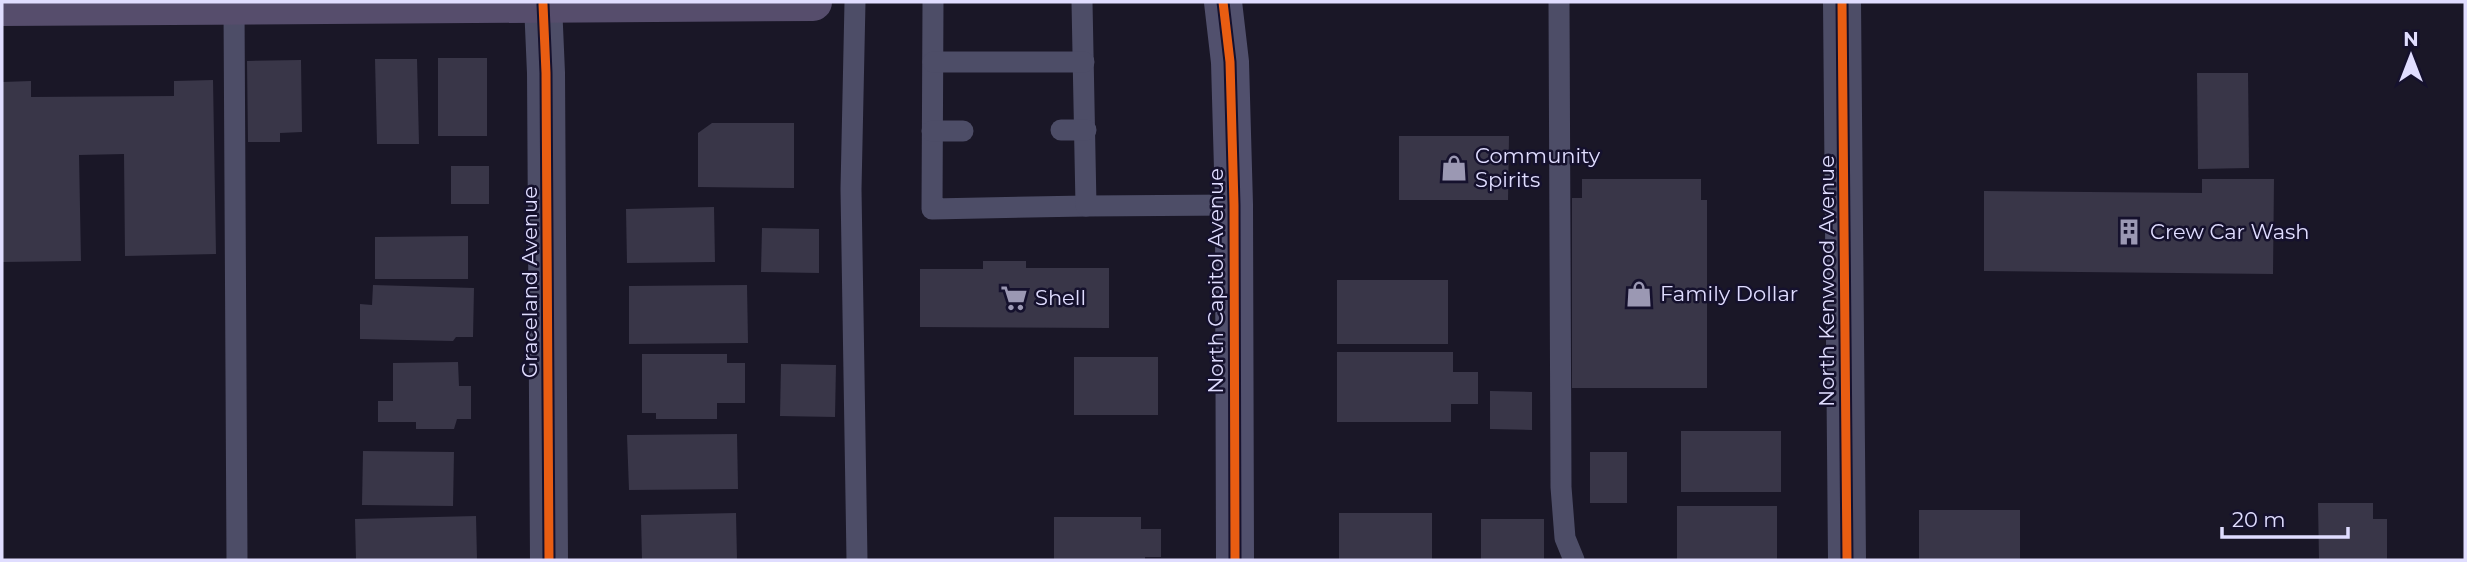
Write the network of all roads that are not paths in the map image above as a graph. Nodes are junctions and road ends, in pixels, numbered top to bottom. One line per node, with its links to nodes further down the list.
1 (813, 2): 8 (main road)
2 (855, 2): 21 (lane)
3 (933, 2): 11 (lane)
4 (1082, 2): 12 (lane)
5 (1223, 2): 17 (main road, North Capitol Avenue)
6 (1559, 2): 23 (lane)
7 (1842, 2): 24 (street, North Kenwood Avenue)
8 (543, 4): 9 (main road); 20 (street, Graceland Avenue)
9 (234, 6): 10 (main road); 19 (lane)
10 (2, 8)
11 (933, 62): 12 (lane); 15 (lane)
12 (1084, 62): 14 (lane)
13 (1061, 130): 14 (lane)
14 (1086, 130): 18 (lane)
15 (932, 131): 16 (lane); 18 (lane)
16 (963, 131)
17 (1234, 205): 18 (lane); 22 (main road, North Capitol Avenue)
18 (1086, 206)
19 (237, 560)
20 (549, 560)
21 (857, 560)
22 (1235, 560)
23 (1574, 560)
24 (1847, 560)

